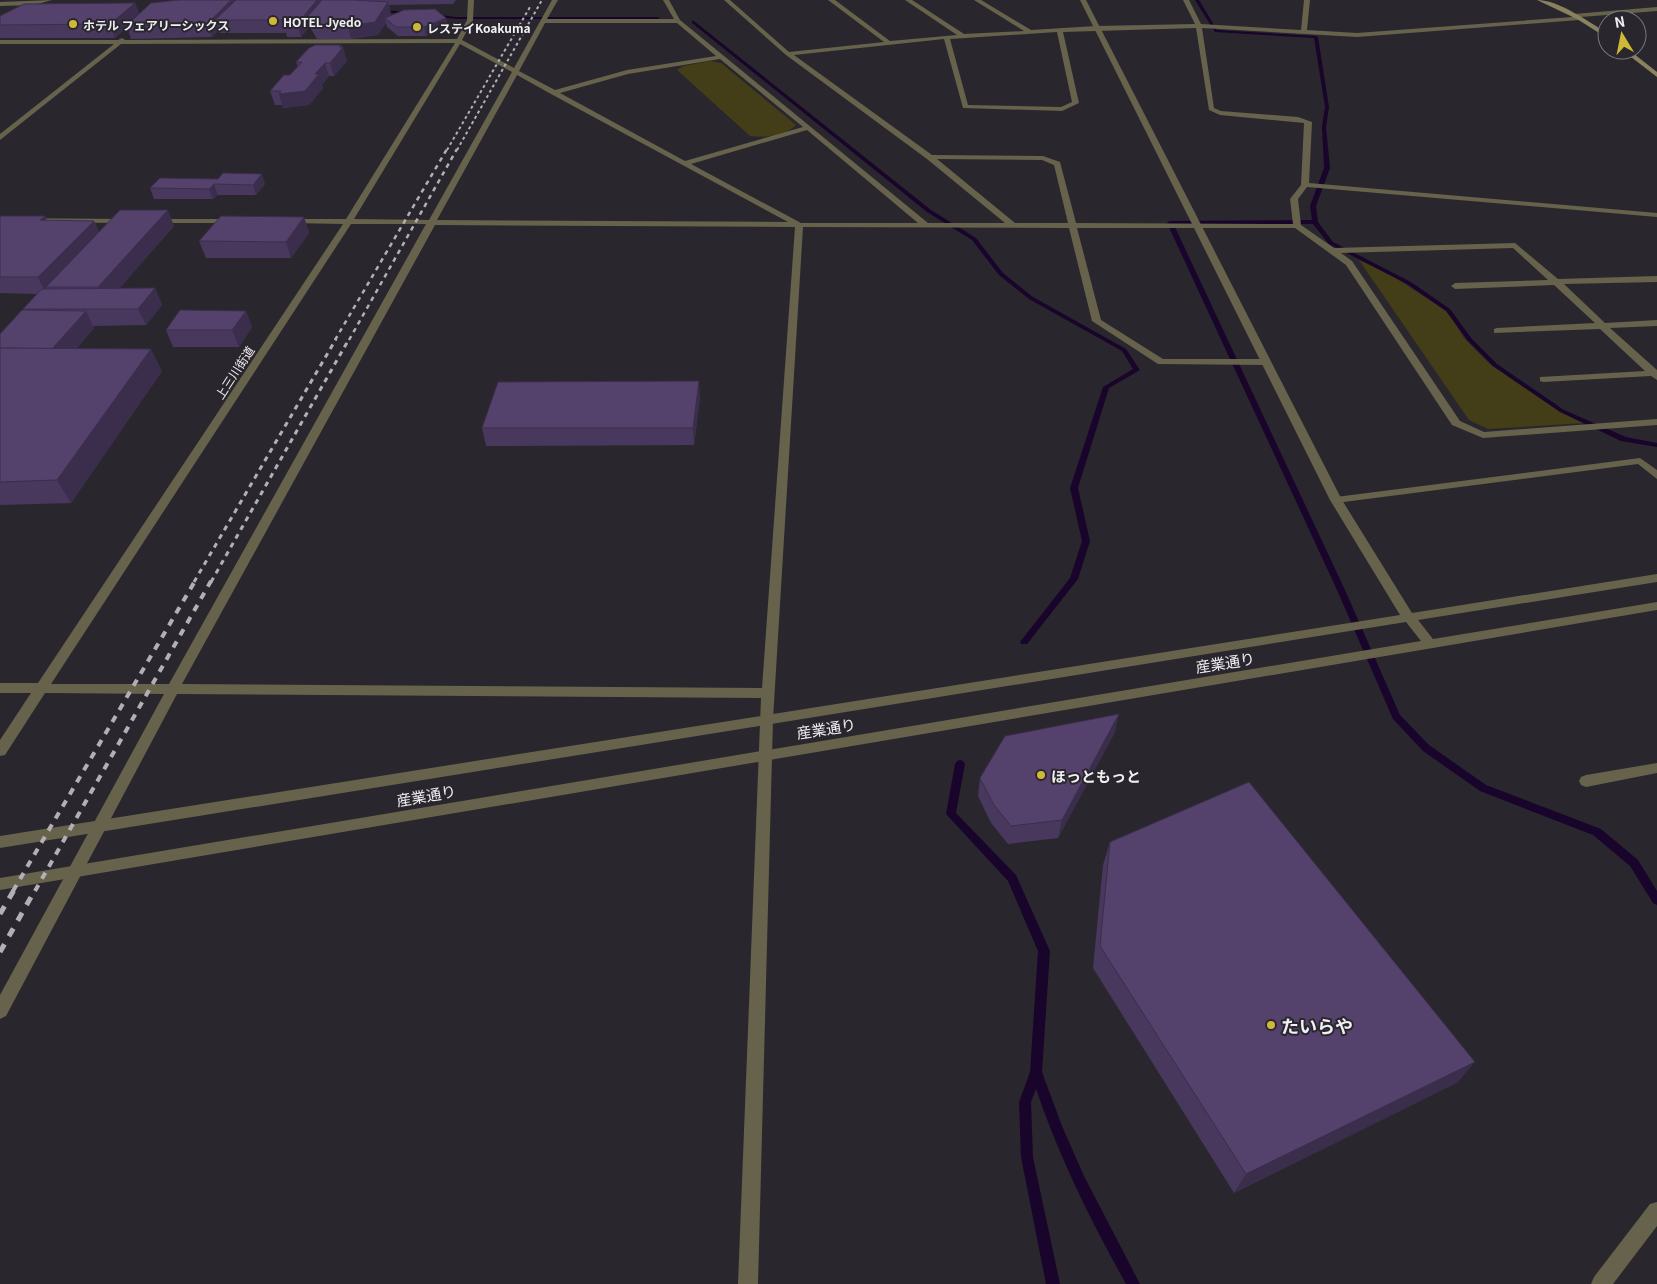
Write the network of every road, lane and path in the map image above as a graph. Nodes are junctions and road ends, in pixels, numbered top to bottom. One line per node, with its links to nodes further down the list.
1 (49, 0): 14 (street)
2 (471, 0): 29 (street, 上三川街道)
3 (555, 0): 18 (street)
4 (666, 0): 19 (street)
5 (728, 0): 33 (street)
6 (832, 0): 32 (street)
7 (908, 0): 27 (street)
8 (977, 0): 25 (street)
9 (1083, 0): 21 (street)
10 (1186, 0): 20 (street)
11 (1307, 0): 26 (street)
12 (1540, 0): 17 (main road)
13 (1648, 0): 15 (street)
14 (0, 4)
15 (1657, 4)
16 (1657, 9): 17 (street)
17 (1577, 17): 23 (main road); 26 (street)
18 (544, 21): 19 (street); 36 (street)
19 (678, 21): 34 (street)
20 (1198, 26): 21 (street); 26 (street); 43 (street)
21 (1096, 28): 22 (street); 57 (street)
22 (1060, 30): 25 (street); 28 (street)
23 (1597, 30)
24 (132, 31): 31 (street)
25 (1029, 31): 27 (street)
26 (1304, 33)
27 (962, 36): 28 (street)
28 (946, 37): 32 (street)
29 (459, 41): 31 (street); 36 (street); 50 (street, 上三川街道)
30 (0, 42): 31 (street)
31 (121, 42): 40 (street)
32 (890, 43): 33 (street)
33 (788, 54): 41 (street)
34 (720, 57): 38 (street); 39 (street)
35 (1638, 60): 37 (main road)
36 (515, 73): 38 (street); 51 (street)
37 (1657, 75)
38 (553, 93): 42 (street)
39 (807, 128): 42 (street); 52 (street)
40 (0, 138)
41 (930, 157): 54 (street); 55 (street)
42 (685, 163): 53 (street)
43 (1305, 185): 44 (street); 56 (street)
44 (1657, 215)
45 (0, 220): 46 (street)
46 (139, 221)
47 (149, 221): 48 (street)
48 (239, 221)
49 (278, 221): 50 (street)
50 (348, 222): 51 (street); 76 (street, 上三川街道)
51 (432, 222): 53 (street); 77 (street)
52 (924, 224): 53 (street); 54 (street)
53 (799, 225): 78 (street)
54 (1013, 225): 55 (street)
55 (1072, 225): 57 (street); 65 (street)
56 (1297, 226): 57 (street); 58 (street)
57 (1196, 227): 65 (street)
58 (1331, 251): 60 (street); 68 (street)
59 (1657, 279): 60 (street)
60 (1556, 282): 61 (street); 63 (street)
61 (1455, 286)
62 (1657, 323): 63 (street)
63 (1602, 326): 64 (street); 66 (street)
64 (1497, 331)
65 (1266, 362): 70 (street)
66 (1656, 375): 67 (street)
67 (1543, 379)
68 (1657, 422)
69 (1657, 476): 70 (street)
70 (1336, 500): 73 (street)
71 (1657, 578): 73 (street, 産業通り)
72 (1657, 606): 74 (street, 産業通り)
73 (1408, 618): 74 (street); 79 (street, 産業通り)
74 (1430, 644): 81 (street, 産業通り)
75 (0, 688): 76 (street)
76 (41, 688): 77 (street); 80 (street, 上三川街道)
77 (173, 689): 78 (street); 84 (street)
78 (767, 693): 79 (street)
79 (766, 719): 81 (street); 84 (street, 産業通り)
80 (0, 751)
81 (766, 754): 86 (street, 産業通り); 90 (street)
82 (1657, 768): 83 (street)
83 (1586, 781)
84 (101, 826): 85 (street, 産業通り); 86 (street)
85 (0, 842)
86 (78, 870): 87 (street, 産業通り); 88 (street)
87 (0, 884)
88 (0, 1012)
89 (1657, 1211): 91 (street)
90 (748, 1284)
91 (1601, 1284)

